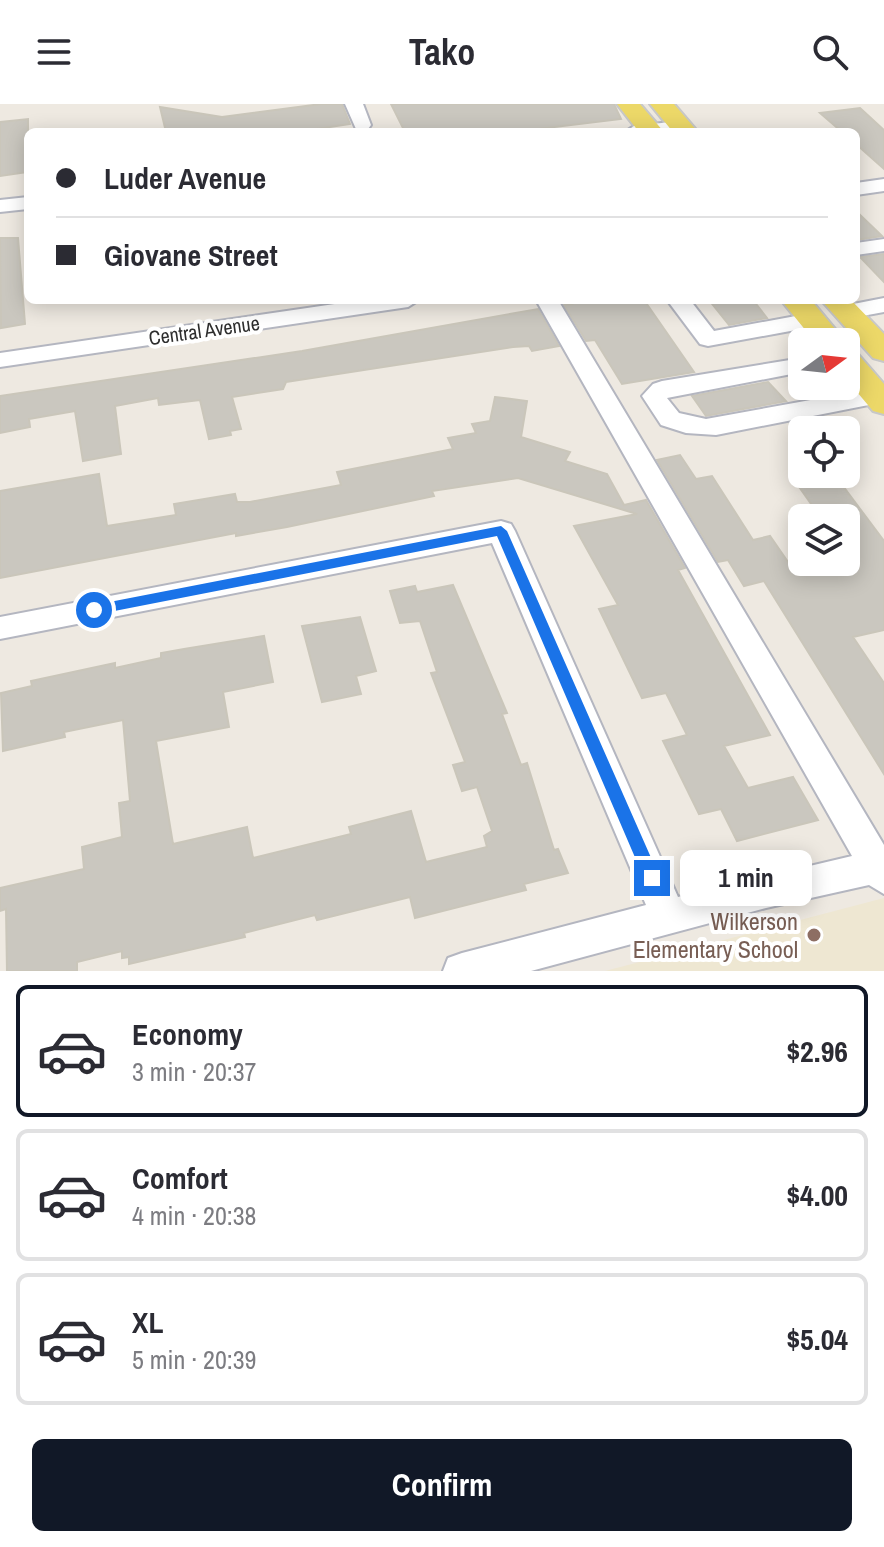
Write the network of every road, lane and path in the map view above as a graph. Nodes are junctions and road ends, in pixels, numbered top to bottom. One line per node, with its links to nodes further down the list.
1 (354, 104): 4 (street)
2 (628, 104): 5 (main road)
3 (661, 104): 6 (main road)
4 (362, 125)
5 (643, 128)
6 (682, 128)
7 (884, 185): 8 (street)
8 (860, 188)
9 (24, 203): 10 (street)
10 (0, 206)
11 (884, 245): 12 (street)
12 (860, 248)
13 (356, 304): 20 (street, Central Avenue)
14 (549, 304): 25 (street)
15 (681, 304): 18 (street)
16 (884, 305): 17 (street)
17 (841, 306): 19 (main road)
18 (813, 321)
19 (884, 352)
20 (0, 360)
21 (788, 367): 23 (street)
22 (860, 376): 23 (main road)
23 (880, 400)
24 (0, 628): 26 (street)
25 (882, 871): 26 (street)
26 (669, 917): 27 (street)
27 (462, 971)

